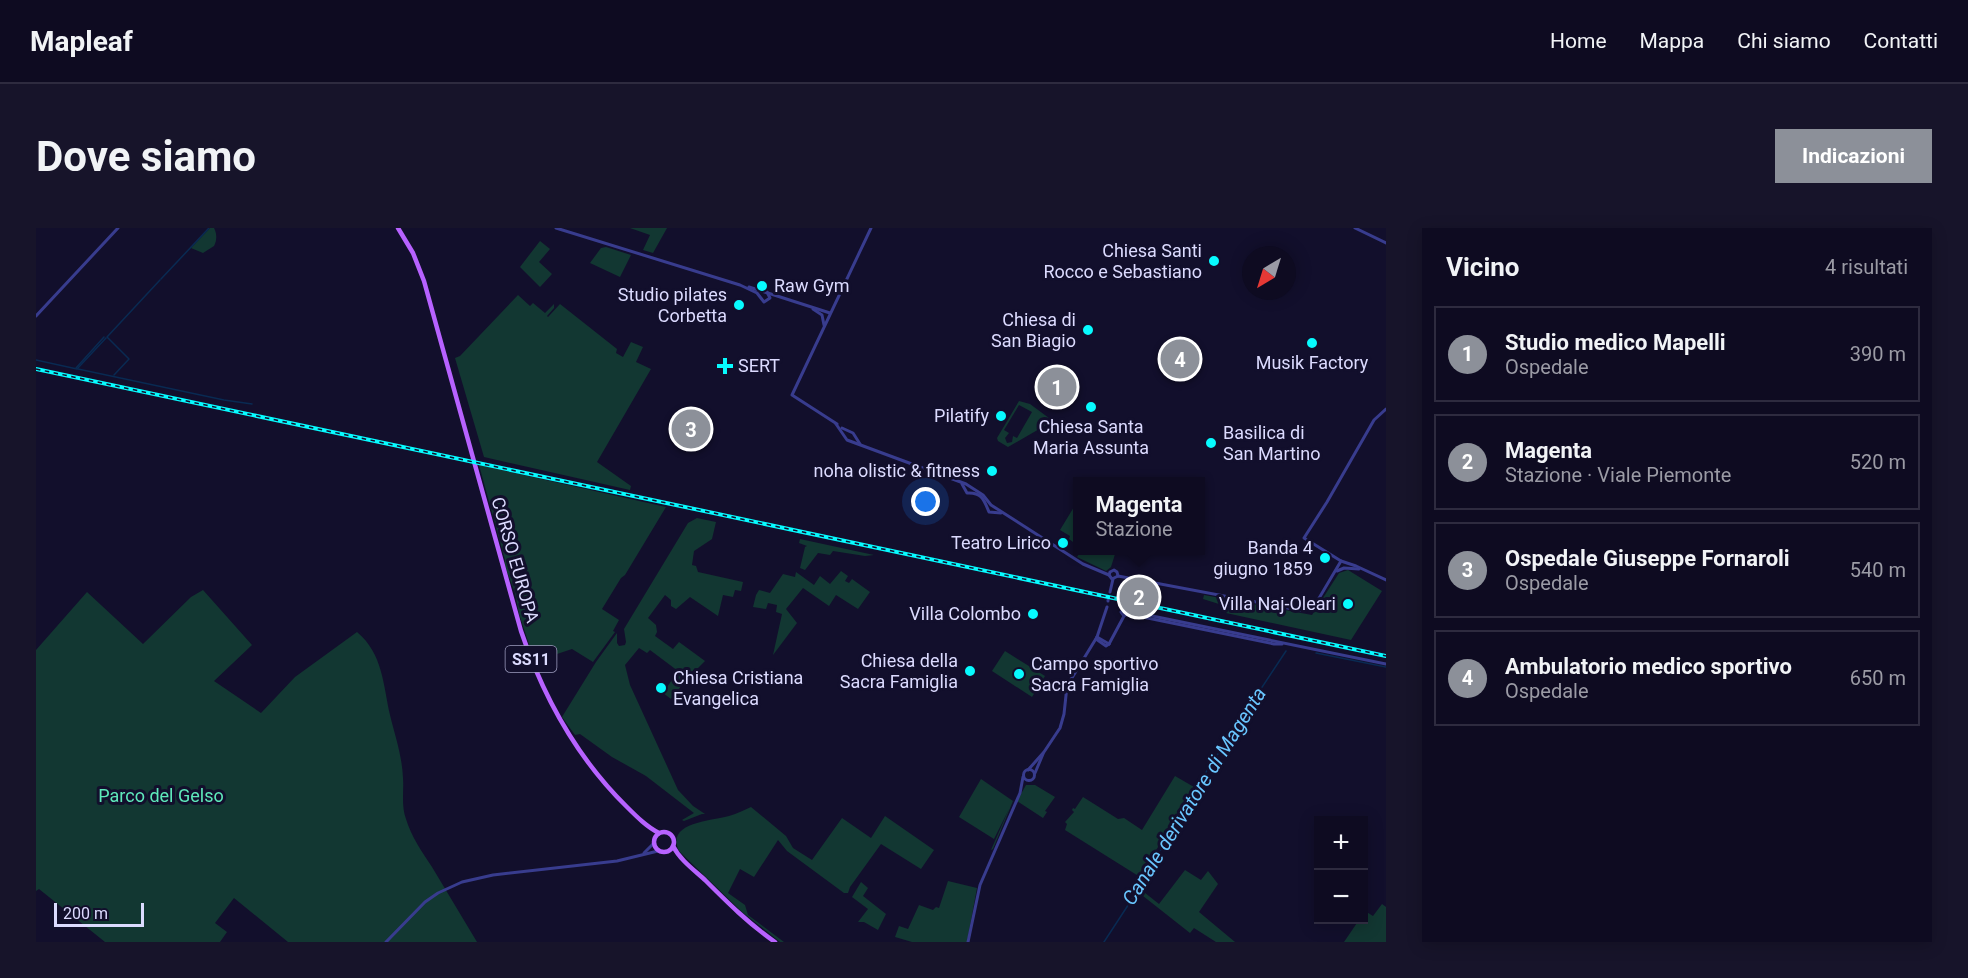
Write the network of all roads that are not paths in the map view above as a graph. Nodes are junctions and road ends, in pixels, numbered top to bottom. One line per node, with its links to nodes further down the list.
1 (118, 228): 14 (street)
2 (398, 228): 36 (main road, CORSO EUROPA / SS11)
3 (556, 228): 7 (street)
4 (871, 228): 13 (street)
5 (1355, 228): 6 (street)
6 (1386, 243)
7 (740, 285): 8 (street); 9 (street)
8 (767, 292): 9 (street); 10 (street); 11 (street)
9 (760, 297): 10 (street)
10 (769, 300): 11 (street)
11 (787, 300): 12 (street)
12 (808, 306): 13 (street); 15 (street)
13 (830, 313): 15 (street)
14 (36, 316)
15 (824, 326): 17 (street)
16 (1386, 409): 21 (street)
17 (846, 434): 18 (street); 18 (street)
18 (852, 439): 19 (street)
19 (991, 506): 20 (street); 20 (street)
20 (1005, 514): 22 (street)
21 (1341, 564): 23 (street); 25 (street)
22 (1109, 575): 23 (street); 24 (street)
23 (1118, 576): 24 (street)
24 (1113, 579): 26 (street)
25 (1386, 580)
26 (1110, 592)
27 (1107, 607): 28 (street)
28 (1096, 638): 29 (street); 30 (street)
29 (1386, 664)
30 (1044, 752): 31 (street); 32 (street)
31 (1028, 770): 32 (street); 33 (street)
32 (1034, 775): 34 (street)
33 (1023, 777): 34 (street); 35 (street)
34 (1031, 780): 35 (street)
35 (1020, 793): 46 (street)
36 (643, 822): 37 (main road, CORSO EUROPA); 38 (main road, CORSO EUROPA)
37 (659, 833): 38 (main road); 39 (main road)
38 (654, 842): 40 (main road); 42 (street)
39 (673, 846): 41 (main road); 43 (main road)
40 (658, 851): 41 (main road); 42 (street)
41 (667, 852): 43 (main road)
42 (641, 856): 44 (street)
43 (688, 864): 45 (main road)
44 (386, 942)
45 (775, 942)
46 (968, 942)

